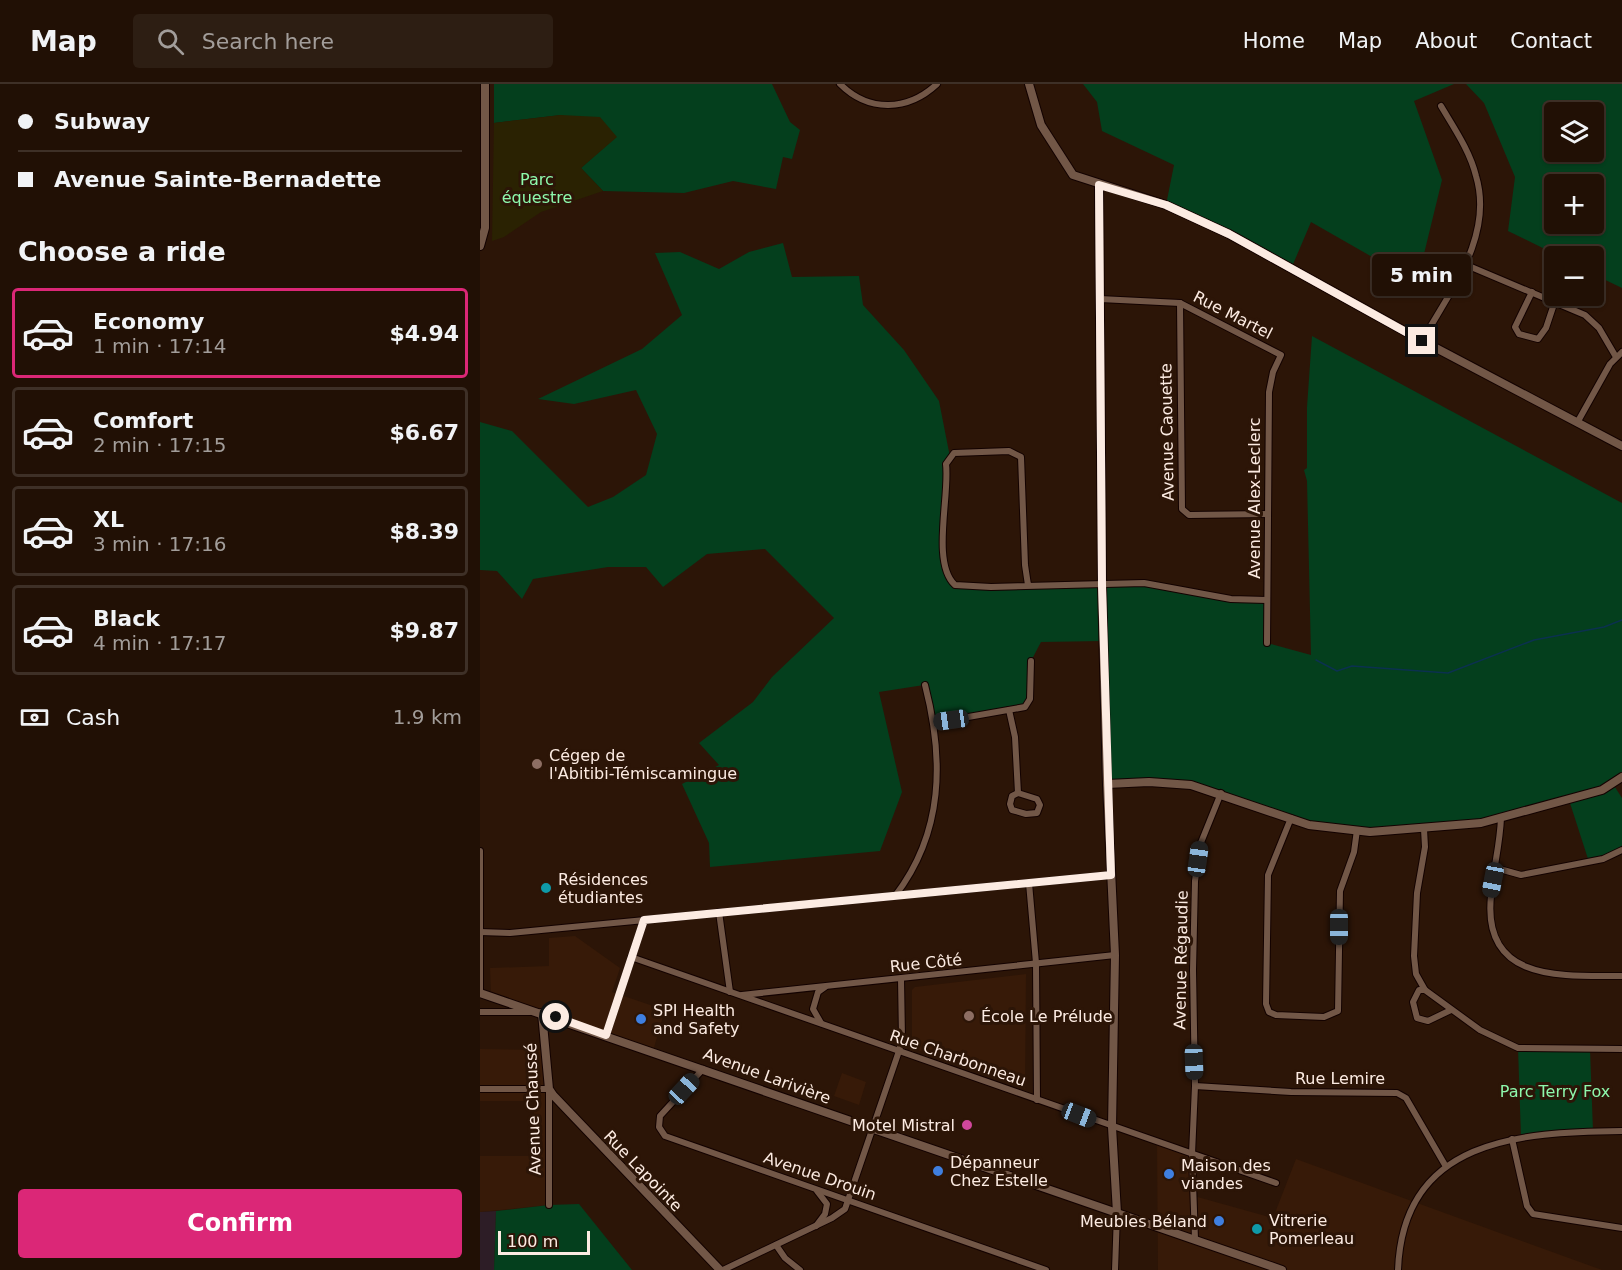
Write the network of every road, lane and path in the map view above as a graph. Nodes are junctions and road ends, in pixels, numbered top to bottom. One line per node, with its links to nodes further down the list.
1 (485, 84): 7 (street)
2 (840, 84): 3 (street)
3 (937, 84)
4 (1029, 84): 6 (street)
5 (1441, 106): 8 (street)
6 (1099, 185): 11 (street); 15 (street)
7 (480, 246)
8 (1464, 264): 9 (street); 15 (street)
9 (1532, 292): 10 (street); 13 (street)
10 (1544, 297)
11 (1100, 299): 12 (street, Rue Martel); 23 (street)
12 (1180, 303): 17 (street, Rue Martel); 21 (street, Avenue Caouette)
13 (1553, 306)
14 (1566, 306): 18 (street)
15 (1422, 341): 19 (street)
16 (1622, 352): 18 (street)
17 (1281, 355): 21 (street, Avenue Alex-Leclerc)
18 (1616, 357): 19 (street)
19 (1577, 423): 20 (street)
20 (1622, 446)
21 (1268, 514): 24 (street, Avenue Alex-Leclerc)
22 (1028, 585): 22 (street); 23 (street)
23 (1102, 585): 24 (street); 31 (street)
24 (1267, 600): 25 (street, Avenue Alex-Leclerc)
25 (1267, 643)
26 (1031, 661): 28 (street)
27 (925, 685): 29 (street)
28 (1009, 710): 29 (street); 32 (street)
29 (934, 723): 43 (street)
30 (1622, 777): 35 (street)
31 (1107, 784): 33 (street); 41 (street)
32 (1018, 793): 32 (street)
33 (1221, 793): 34 (street); 65 (street, Avenue Régaudie)
34 (1291, 818): 37 (street); 37 (street)
35 (1501, 818): 36 (street); 40 (street)
36 (1424, 829): 37 (street); 53 (street)
37 (1357, 830)
38 (1622, 850): 40 (street)
39 (481, 851): 46 (street)
40 (1496, 868): 50 (street)
41 (1111, 875): 42 (street); 47 (street)
42 (1029, 883): 43 (street); 49 (street)
43 (895, 896): 44 (street)
44 (719, 912): 45 (street); 54 (street)
45 (644, 920): 46 (street); 48 (street)
46 (480, 932): 55 (street)
47 (1115, 955): 49 (street, Rue Côté); 69 (street)
48 (632, 957): 54 (street, Rue Charbonneau); 61 (street)
49 (1036, 963): 51 (street, Rue Côté); 68 (street)
50 (1622, 976)
51 (901, 979): 52 (street, Rue Côté); 63 (street)
52 (828, 986): 56 (street, Rue Côté); 60 (street)
53 (1425, 990): 57 (street); 57 (street)
54 (730, 992): 56 (street, Rue Charbonneau)
55 (480, 993): 59 (main road, Avenue Larivière)
56 (739, 995): 60 (street, Rue Charbonneau)
57 (1451, 1010): 62 (street)
58 (480, 1012): 59 (street)
59 (542, 1012): 61 (main road, Avenue Larivière); 67 (street, Avenue Chaussé)
60 (821, 1024): 63 (street, Rue Charbonneau)
61 (606, 1035): 64 (main road, Avenue Larivière)
62 (1622, 1049)
63 (899, 1051): 68 (street, Rue Charbonneau); 70 (street)
64 (703, 1069): 70 (main road, Avenue Larivière); 76 (street, Avenue Drouin)
65 (1195, 1086): 73 (street, Avenue Régaudie); 74 (street, Rue Lemire)
66 (480, 1089): 67 (street)
67 (549, 1089): 78 (street, Avenue Chaussé); 84 (street, Rue Lapointe)
68 (1037, 1100): 69 (street, Rue Charbonneau)
69 (1112, 1127): 73 (street, Rue Charbonneau); 79 (street)
70 (873, 1129): 77 (street); 79 (main road, Avenue Larivière)
71 (1622, 1131): 72 (street)
72 (1512, 1139): 74 (street); 81 (street)
73 (1192, 1154): 75 (street, Rue Charbonneau); 82 (street, Avenue Régaudie)
74 (1445, 1166): 89 (street)
75 (1275, 1184)
76 (815, 1189): 77 (street, Avenue Drouin); 80 (street)
77 (848, 1200): 80 (street); 86 (street, Avenue Drouin)
78 (549, 1205)
79 (1117, 1213): 82 (main road, Avenue Larivière); 87 (street)
80 (816, 1227): 83 (street)
81 (1622, 1228)
82 (1195, 1239): 88 (main road, Avenue Larivière)
83 (776, 1245): 84 (street); 85 (street)
84 (722, 1270)
85 (800, 1270)
86 (1046, 1270)
87 (1115, 1270)
88 (1282, 1270)
89 (1398, 1270)

